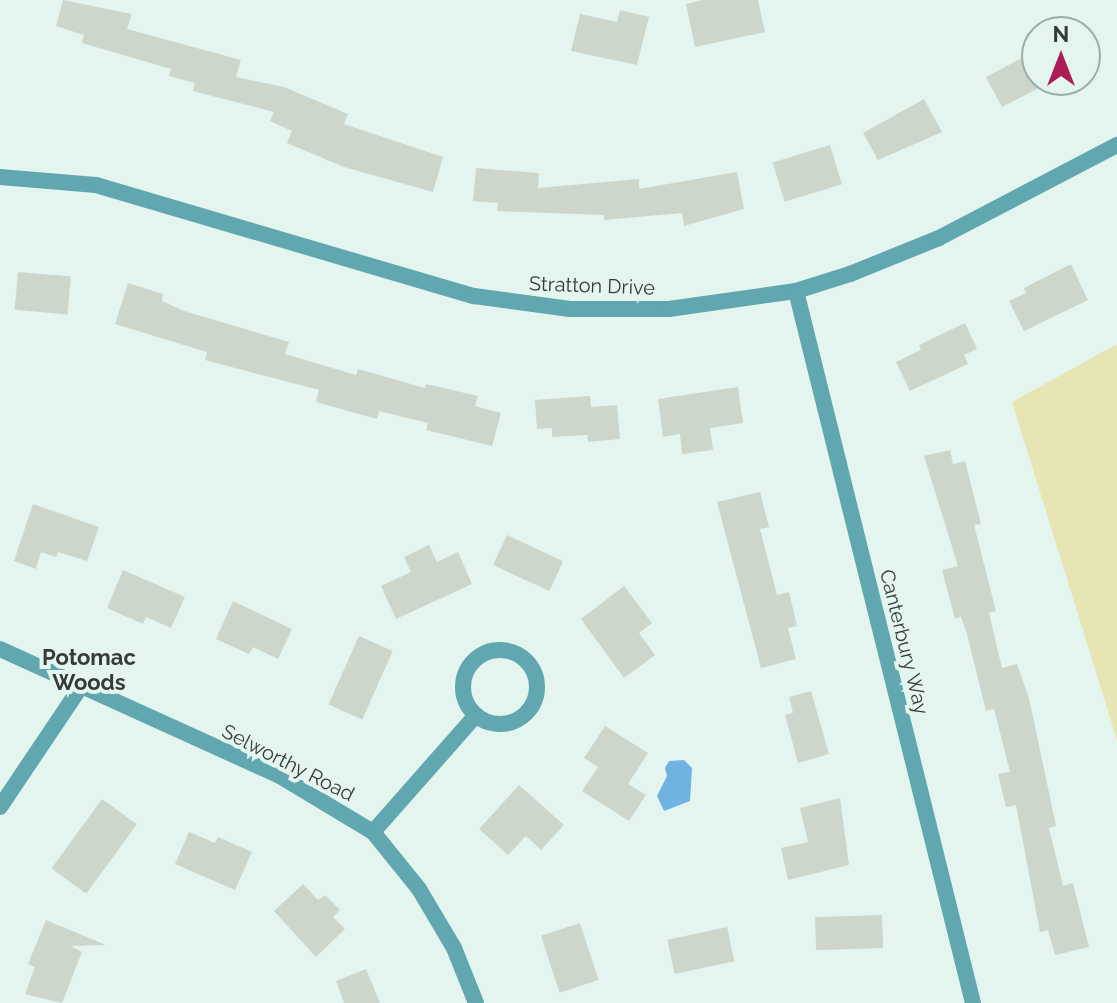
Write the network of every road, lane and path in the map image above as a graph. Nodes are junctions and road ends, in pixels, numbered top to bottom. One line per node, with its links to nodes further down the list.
1 (1117, 145): 3 (street, Stratton Drive)
2 (0, 177): 3 (street, Stratton Drive)
3 (796, 291): 10 (street, Canterbury Way)
4 (0, 649): 5 (street, Selworthy Road)
5 (82, 685): 7 (street); 8 (street, Selworthy Road)
6 (476, 715): 6 (street); 8 (street)
7 (0, 807)
8 (373, 832): 9 (street, Selworthy Road)
9 (476, 1003)
10 (973, 1003)

